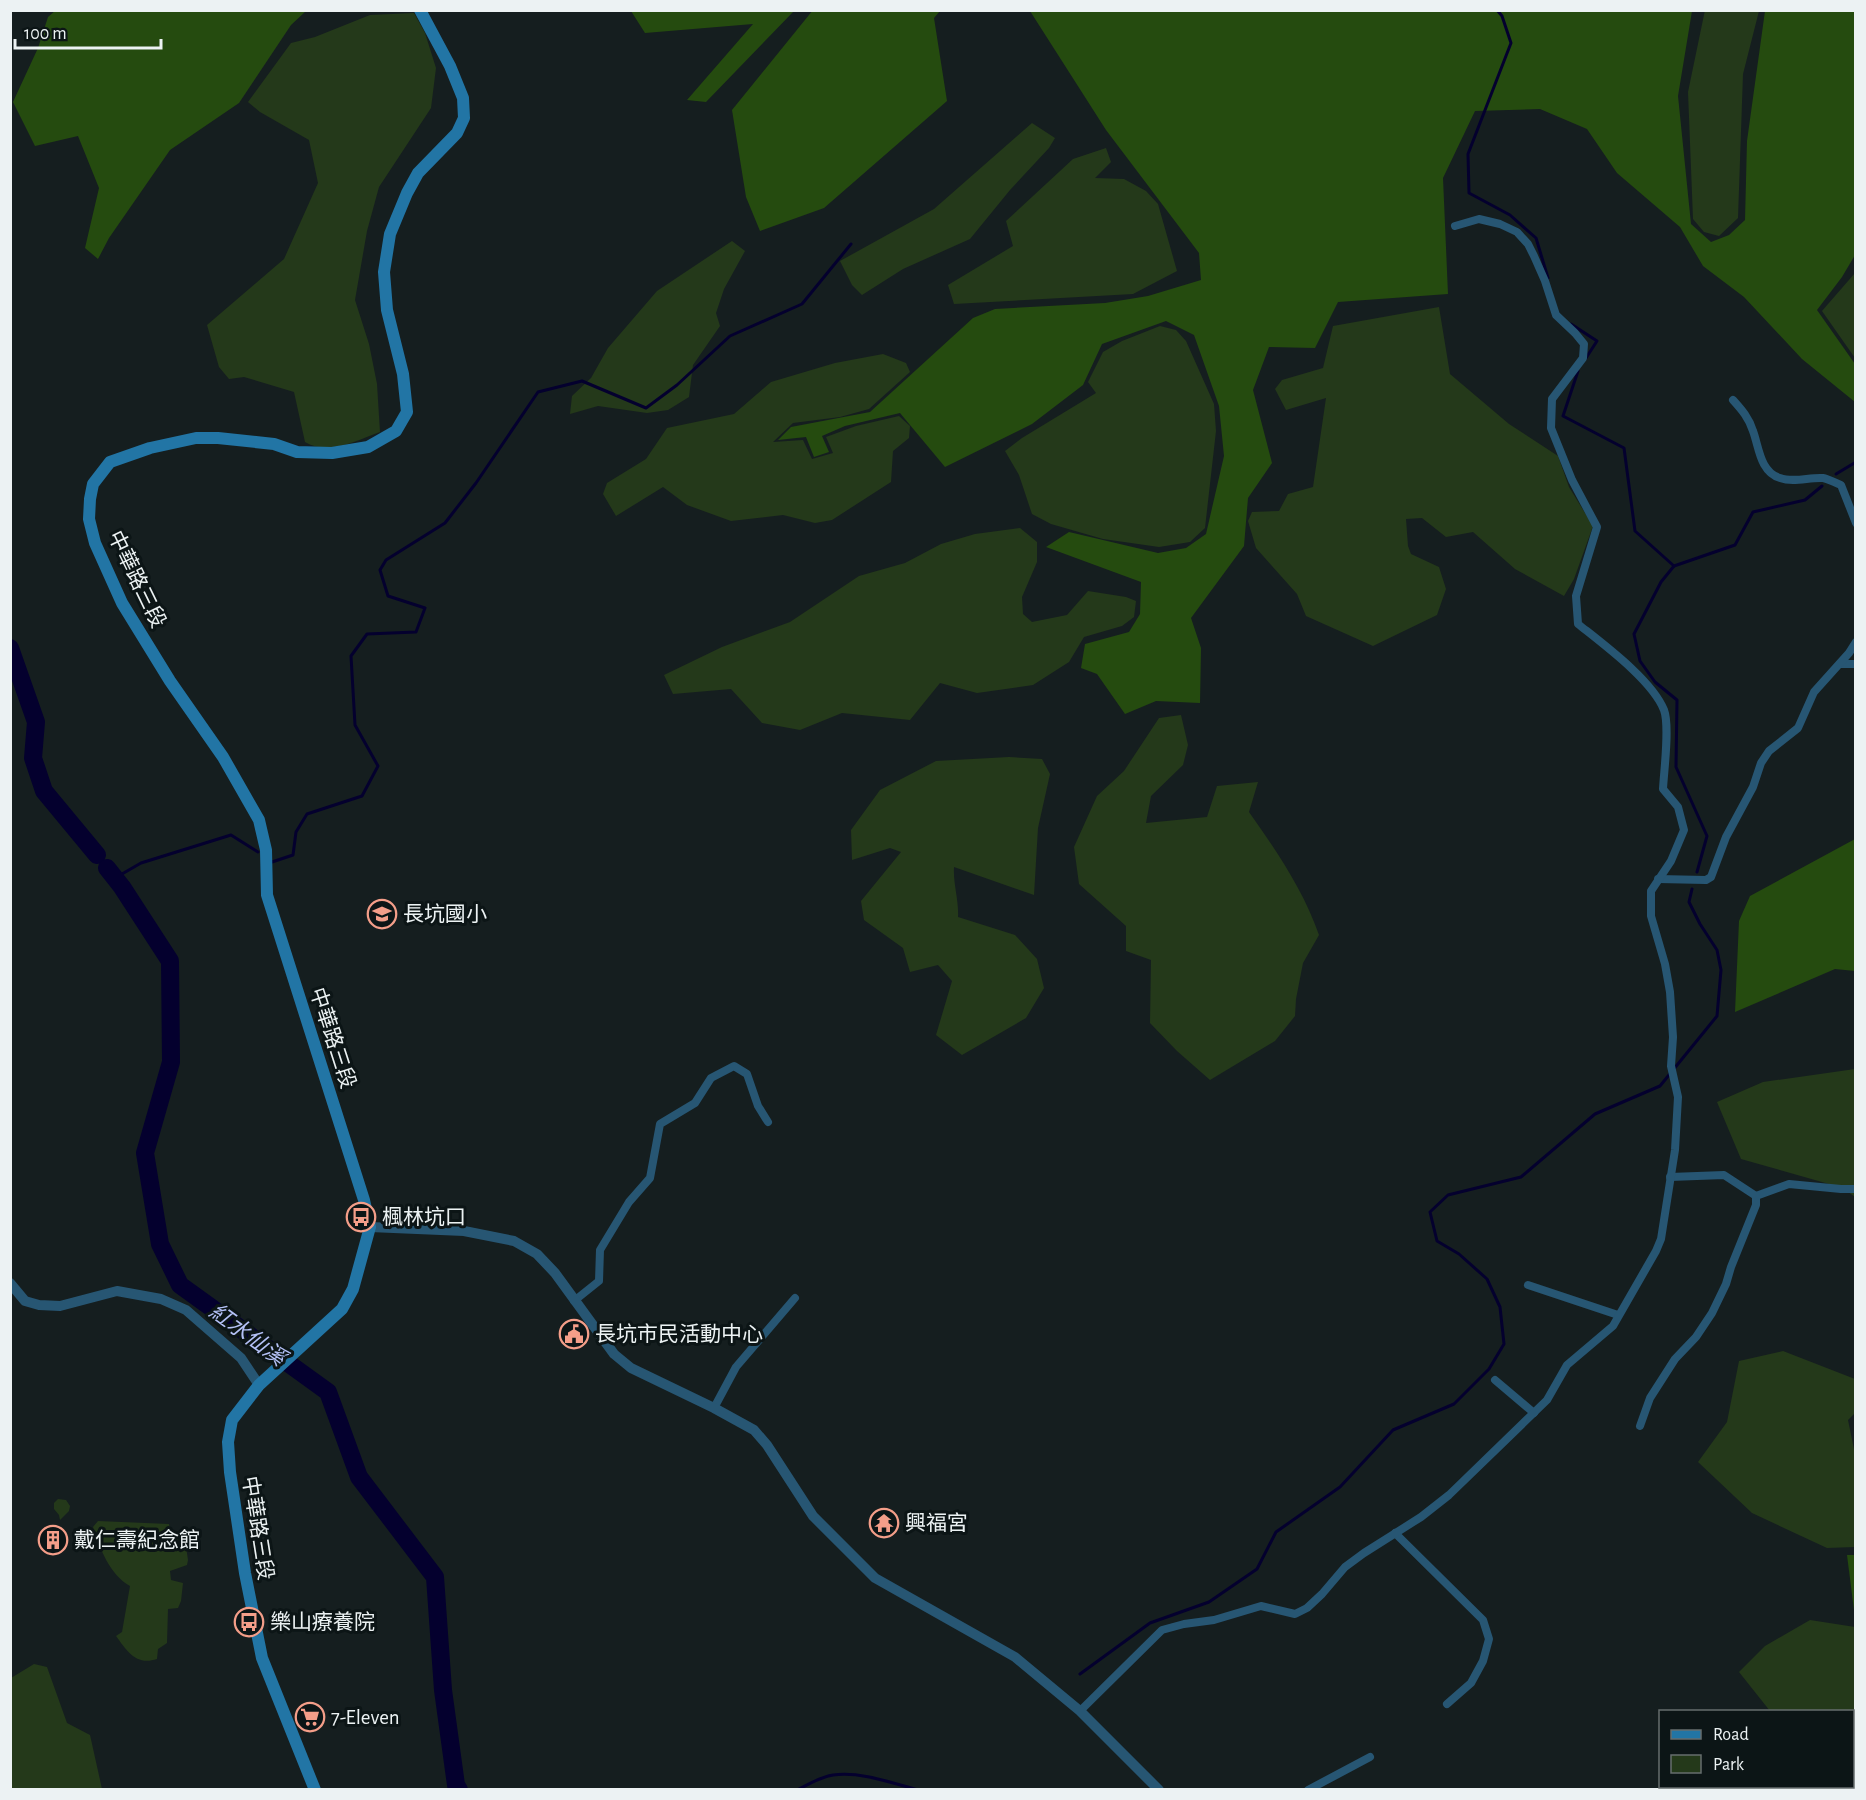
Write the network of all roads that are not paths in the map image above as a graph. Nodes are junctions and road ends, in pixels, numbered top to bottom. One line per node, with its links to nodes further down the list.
1 (420, 10): 13 (main road, 中華路三段)
2 (1455, 226): 8 (street)
3 (1733, 400): 4 (street)
4 (1856, 523)
5 (1856, 642): 6 (street)
6 (1840, 664): 7 (street); 8 (street)
7 (1856, 664)
8 (1658, 879): 10 (street)
9 (768, 1122): 17 (street)
10 (1670, 1177): 12 (street); 18 (street)
11 (1856, 1189): 12 (street)
12 (1756, 1196): 23 (street)
13 (370, 1227): 17 (street); 20 (main road, 中華路三段)
14 (10, 1283): 20 (street)
15 (1528, 1285): 18 (street)
16 (795, 1298): 21 (street)
17 (574, 1300): 21 (street)
18 (1618, 1315): 22 (street)
19 (1495, 1380): 22 (street)
20 (261, 1383): 28 (main road, 中華路三段)
21 (714, 1408): 26 (street)
22 (1534, 1413): 24 (street)
23 (1640, 1426)
24 (1395, 1533): 25 (street); 26 (street)
25 (1447, 1704)
26 (1080, 1711): 29 (street)
27 (1370, 1757): 30 (street)
28 (315, 1790)
29 (1159, 1790)
30 (1308, 1790)

